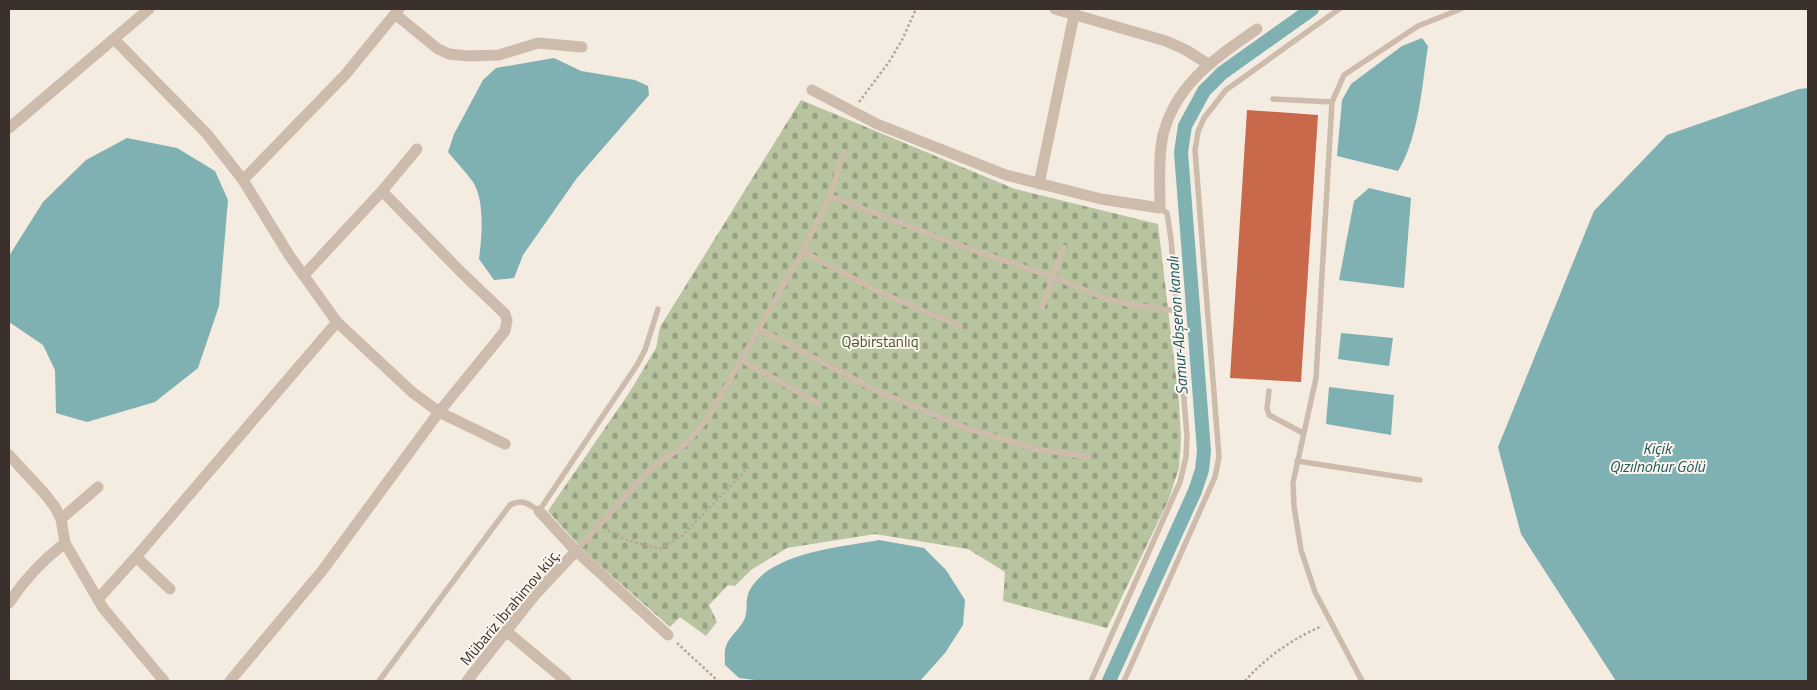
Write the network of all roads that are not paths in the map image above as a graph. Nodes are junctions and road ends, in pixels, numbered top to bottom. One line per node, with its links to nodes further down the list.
1 (149, 9): 8 (street)
2 (1055, 9): 6 (street)
3 (1339, 9): 59 (lane)
4 (1461, 9): 13 (lane)
5 (397, 12): 9 (street); 17 (street)
6 (1074, 15): 10 (street); 18 (street)
7 (1257, 29): 10 (street)
8 (114, 39): 14 (street); 17 (street)
9 (582, 47)
10 (1208, 64): 21 (street)
11 (812, 90): 18 (street)
12 (1273, 98): 13 (lane)
13 (1332, 102): 36 (lane)
14 (9, 128)
15 (417, 150): 19 (street)
16 (844, 152): 20 (lane)
17 (243, 180): 24 (street)
18 (1039, 184): 21 (street)
19 (382, 191): 24 (street); 35 (street)
20 (830, 196): 23 (lane); 25 (lane)
21 (1160, 208): 28 (lane)
22 (1064, 247): 25 (lane)
23 (802, 251): 30 (lane); 31 (lane)
24 (304, 276): 29 (street)
25 (1053, 277): 26 (lane); 28 (lane)
26 (1042, 307)
27 (658, 309): 43 (lane)
28 (1177, 311): 58 (lane)
29 (337, 322): 35 (street); 47 (street)
30 (960, 326)
31 (759, 329): 32 (lane); 39 (lane)
32 (741, 360): 34 (lane); 46 (lane)
33 (1269, 391): 36 (lane)
34 (818, 403)
35 (439, 412): 37 (street); 54 (street)
36 (1303, 433): 40 (lane)
37 (505, 444)
38 (9, 454): 44 (street)
39 (1088, 457)
40 (1297, 461): 41 (lane); 60 (lane)
41 (1420, 480)
42 (98, 487): 44 (street)
43 (539, 511): 46 (street); 55 (lane)
44 (61, 519): 45 (street)
45 (65, 543): 49 (street); 50 (street)
46 (576, 551): 51 (street, Mübariz İbrahimov küç.); 52 (street)
47 (136, 557): 48 (street); 49 (street)
48 (170, 589)
49 (98, 599): 53 (street)
50 (9, 603)
51 (506, 632): 56 (street, Mübariz İbrahimov küç.); 57 (street)
52 (668, 635)
53 (164, 681)
54 (230, 681)
55 (379, 681)
56 (467, 681)
57 (566, 681)
58 (1091, 681)
59 (1124, 681)
60 (1362, 681)

